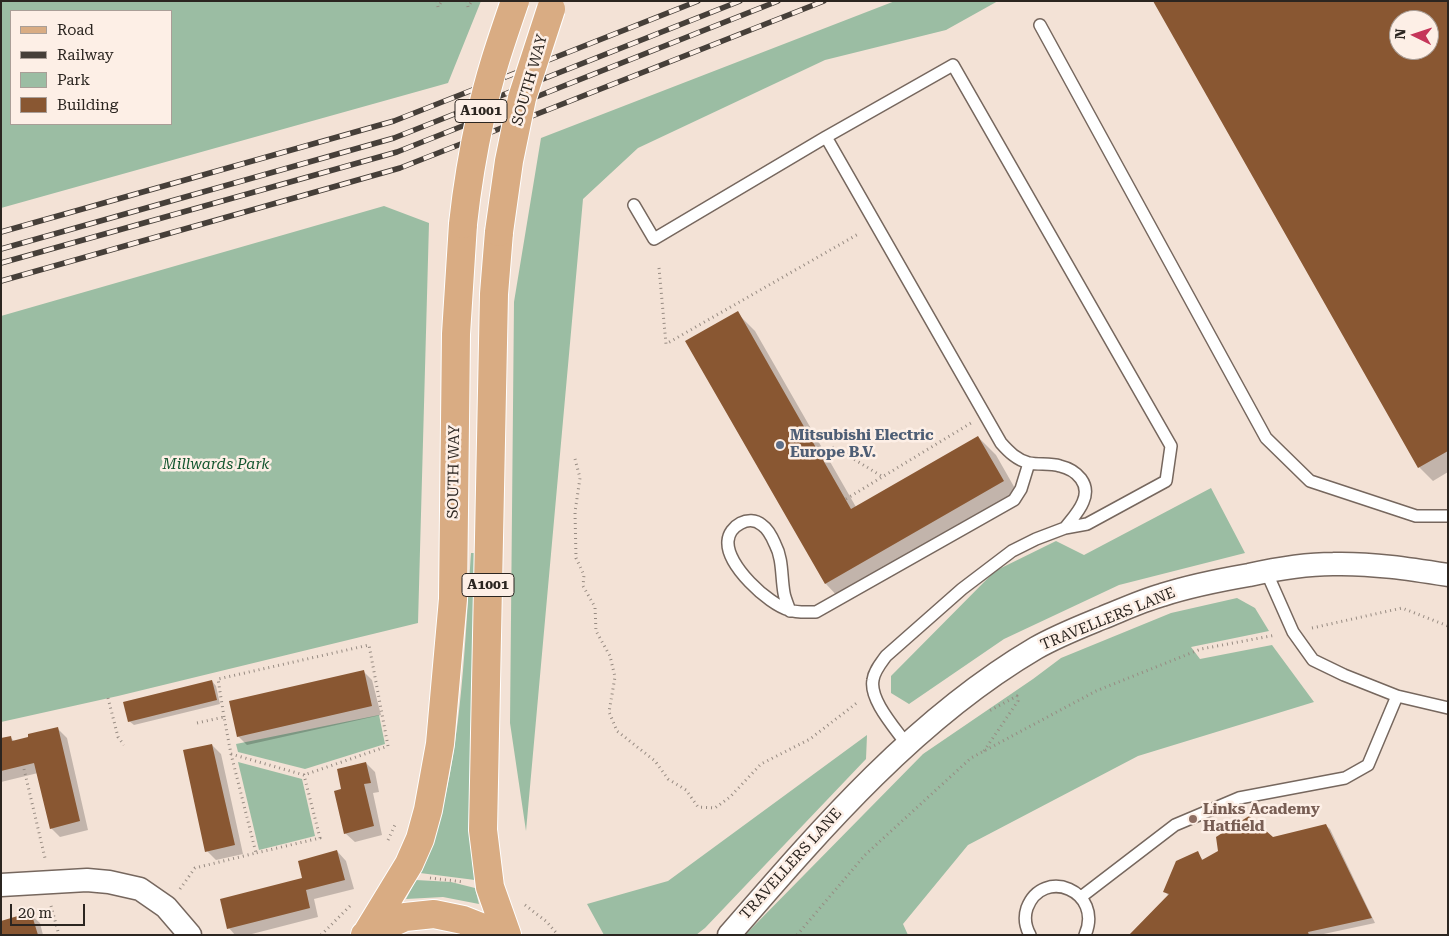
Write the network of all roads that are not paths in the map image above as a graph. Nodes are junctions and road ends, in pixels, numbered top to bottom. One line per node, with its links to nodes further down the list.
1 (515, 1): 17 (main road, SOUTH WAY / A1001, bridge)
2 (553, 5): 20 (main road, SOUTH WAY / A1001, bridge)
3 (1040, 25): 7 (lane)
4 (826, 137): 5 (lane); 6 (lane); 8 (lane)
5 (634, 205)
6 (1029, 463): 8 (lane); 11 (lane)
7 (1448, 516)
8 (1065, 528): 14 (lane)
9 (1266, 571): 10 (street, TRAVELLERS LANE); 12 (lane); 14 (street, TRAVELLERS LANE)
10 (1448, 575)
11 (790, 611): 11 (lane)
12 (1397, 696): 13 (lane); 16 (lane)
13 (1448, 708)
14 (907, 745): 21 (street, TRAVELLERS LANE)
15 (1, 885): 18 (street)
16 (1081, 897): 22 (lane); 23 (lane)
17 (366, 934): 19 (main road)
18 (190, 935)
19 (500, 935)
20 (507, 935)
21 (728, 935)
22 (1030, 935)
23 (1085, 935)

